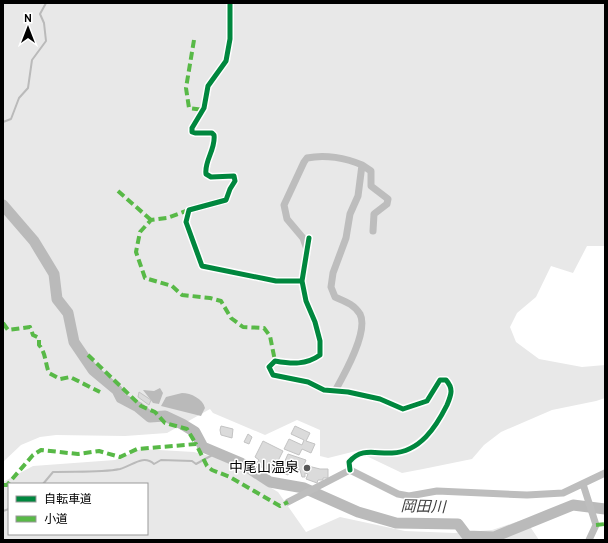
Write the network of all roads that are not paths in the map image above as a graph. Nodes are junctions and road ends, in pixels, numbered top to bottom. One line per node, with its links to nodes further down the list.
1 (230, 3): 6 (street)
2 (362, 165): 3 (street); 5 (street); 7 (street)
3 (373, 231)
4 (309, 238): 5 (street)
5 (307, 249): 6 (street)
6 (302, 281): 7 (street)
7 (335, 391): 8 (street)
8 (350, 470): 10 (street); 11 (street)
9 (605, 473): 10 (street)
10 (583, 484): 12 (street)
11 (288, 502)
12 (589, 540)

